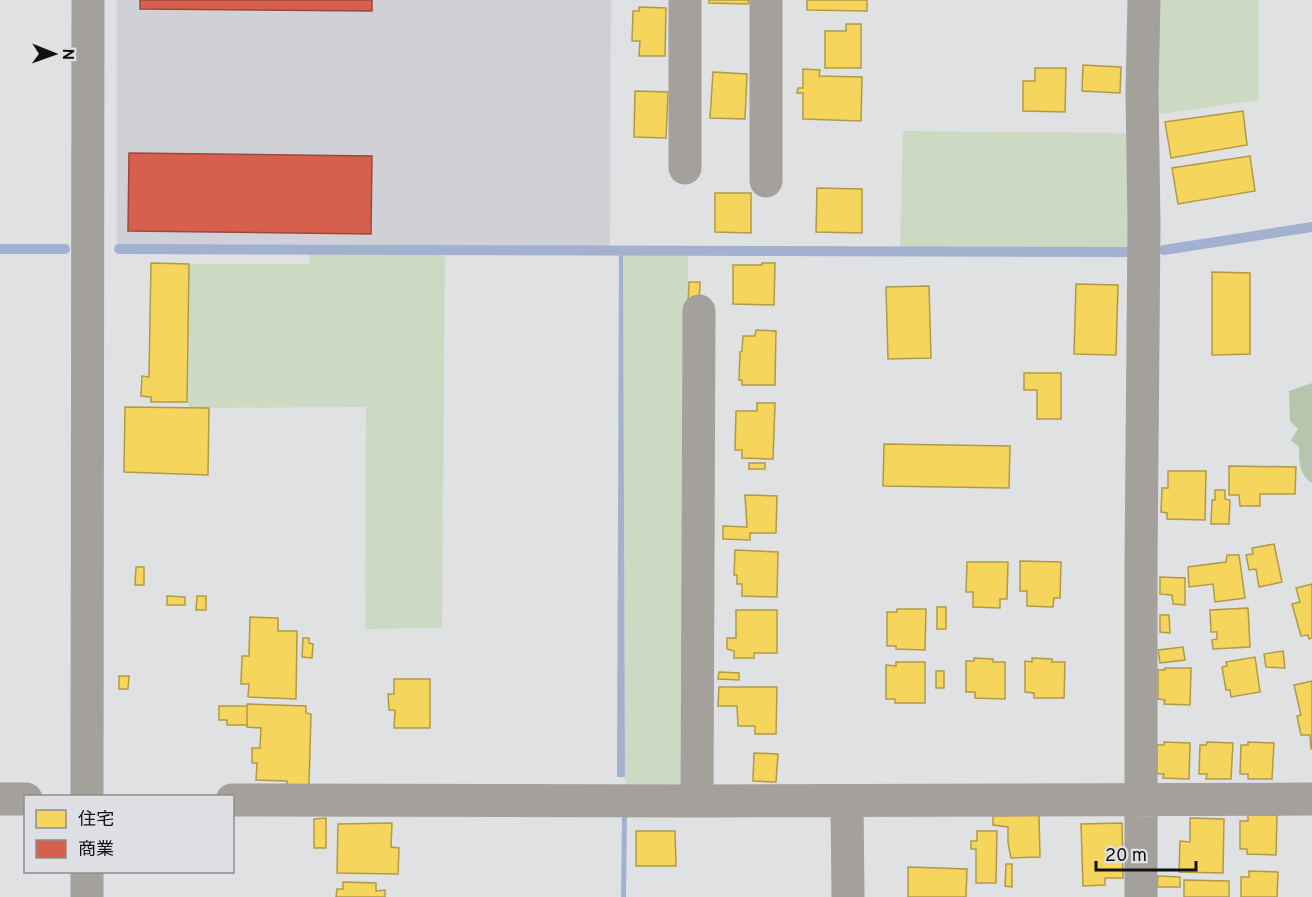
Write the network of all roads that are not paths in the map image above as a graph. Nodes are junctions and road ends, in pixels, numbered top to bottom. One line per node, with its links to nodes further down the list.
1 (87, 0): 8 (street)
2 (685, 0): 5 (street)
3 (766, 0): 6 (street)
4 (1144, 0): 11 (street)
5 (685, 168)
6 (766, 182)
7 (699, 311): 14 (street)
8 (87, 795)
9 (0, 799): 10 (street)
10 (24, 799)
11 (1141, 799): 12 (street); 15 (street); 19 (street)
12 (1312, 799)
13 (234, 800): 14 (street)
14 (697, 801): 15 (street)
15 (847, 801): 18 (street)
16 (87, 873): 17 (street)
17 (87, 897)
18 (848, 897)
19 (1141, 897)

